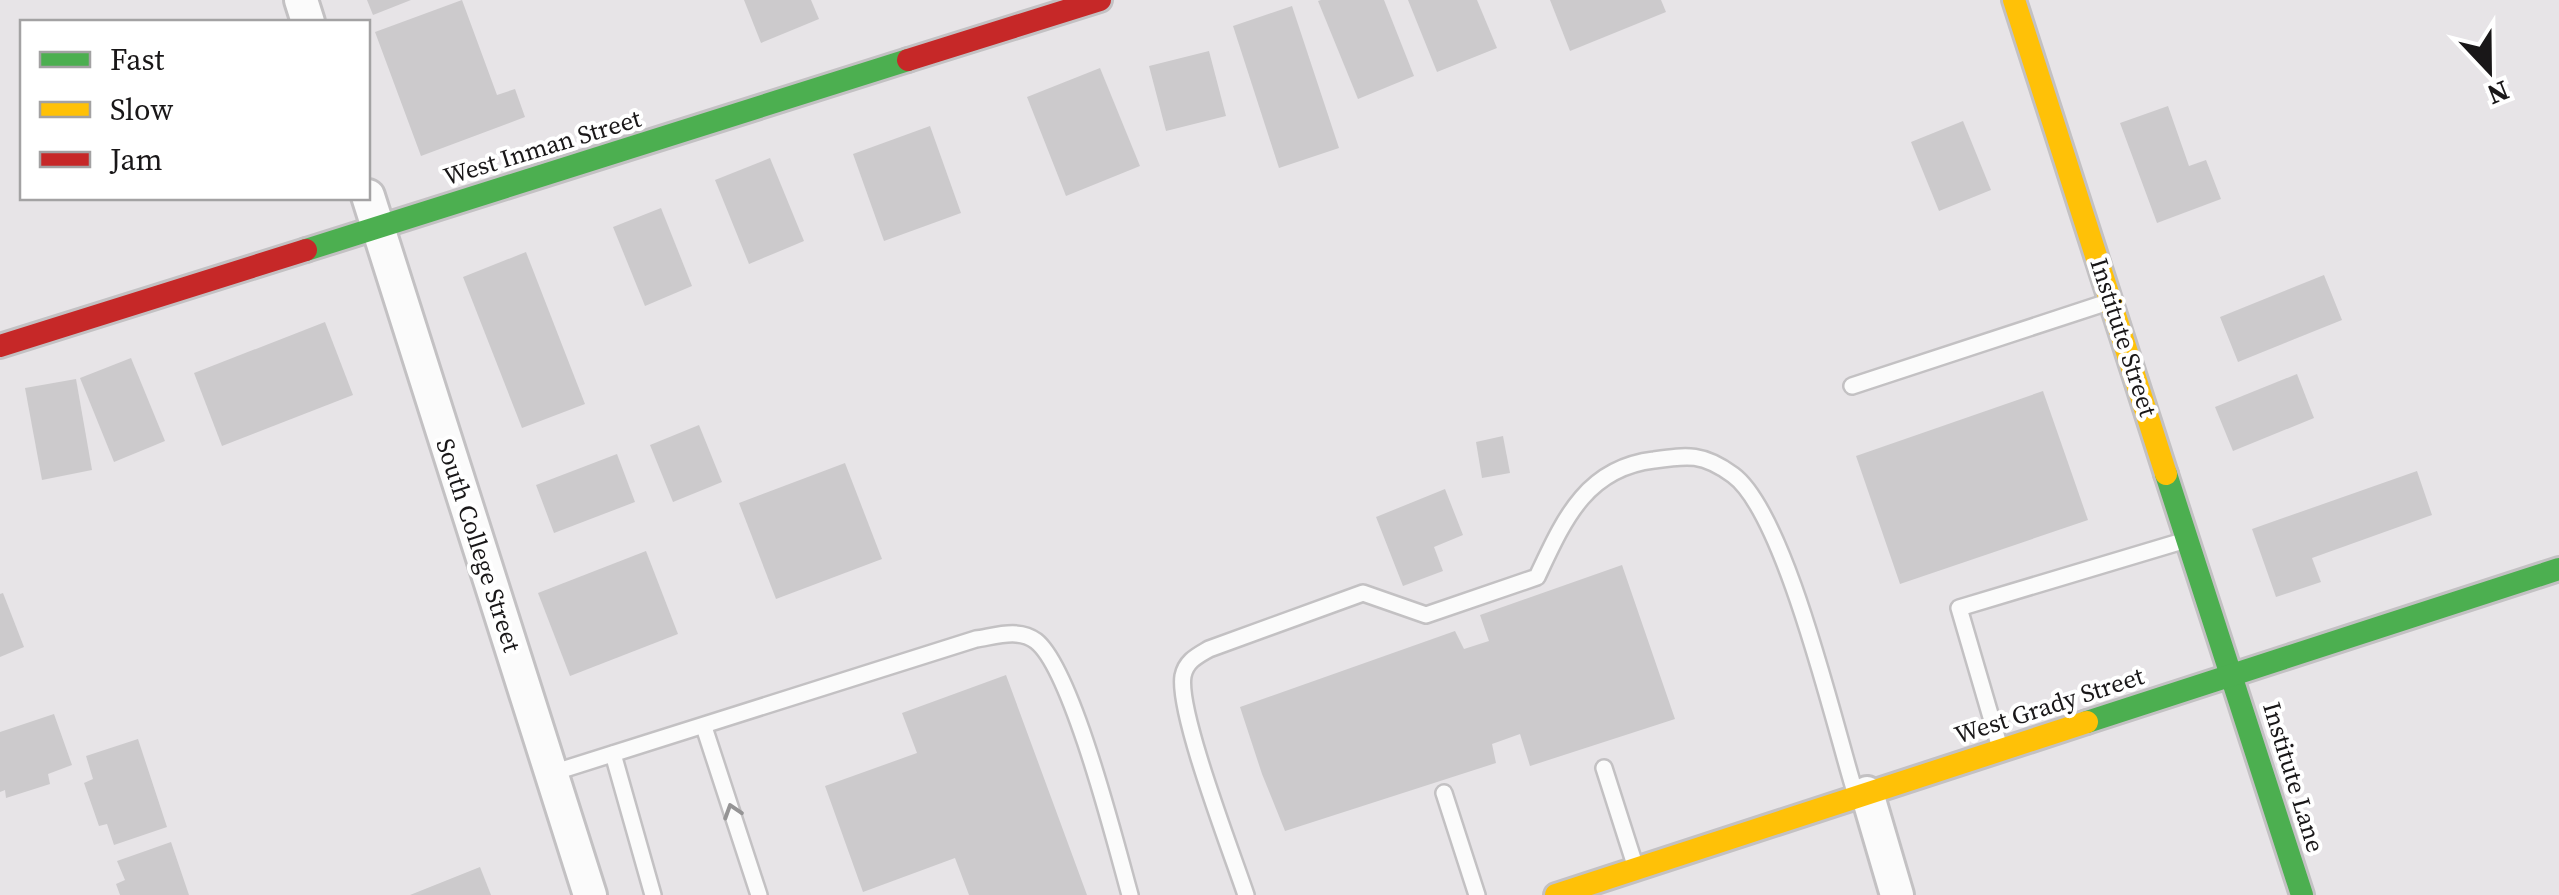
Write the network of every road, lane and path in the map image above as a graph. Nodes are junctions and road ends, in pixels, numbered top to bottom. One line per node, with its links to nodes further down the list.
1 (1100, 0): 3 (street, West Inman Street)
2 (2014, 0): 4 (street, Institute Street)
3 (373, 212): 5 (street, West Inman Street); 14 (street, South College Street)
4 (2112, 301): 6 (lane); 7 (street, Institute Street)
5 (0, 346)
6 (1852, 386)
7 (2190, 539): 9 (street, Institute Street); 11 (lane)
8 (2559, 570): 9 (street, West Grady Street)
9 (2233, 675): 11 (street, West Grady Street); 26 (street, Institute Lane)
10 (704, 727): 12 (lane); 21 (lane, one-way to 10); 22 (lane)
11 (2000, 749): 16 (street, West Grady Street)
12 (612, 754): 14 (lane); 20 (lane)
13 (1604, 768): 17 (lane)
14 (552, 773): 19 (street, South College Street)
15 (1444, 794): 24 (lane)
16 (1862, 794): 17 (street, West Grady Street); 23 (lane); 25 (street)
17 (1636, 869): 18 (street, West Grady Street)
18 (1563, 894)
19 (590, 895)
20 (653, 895)
21 (759, 895)
22 (1130, 895)
23 (1246, 895)
24 (1477, 895)
25 (1898, 895)
26 (2302, 895)

